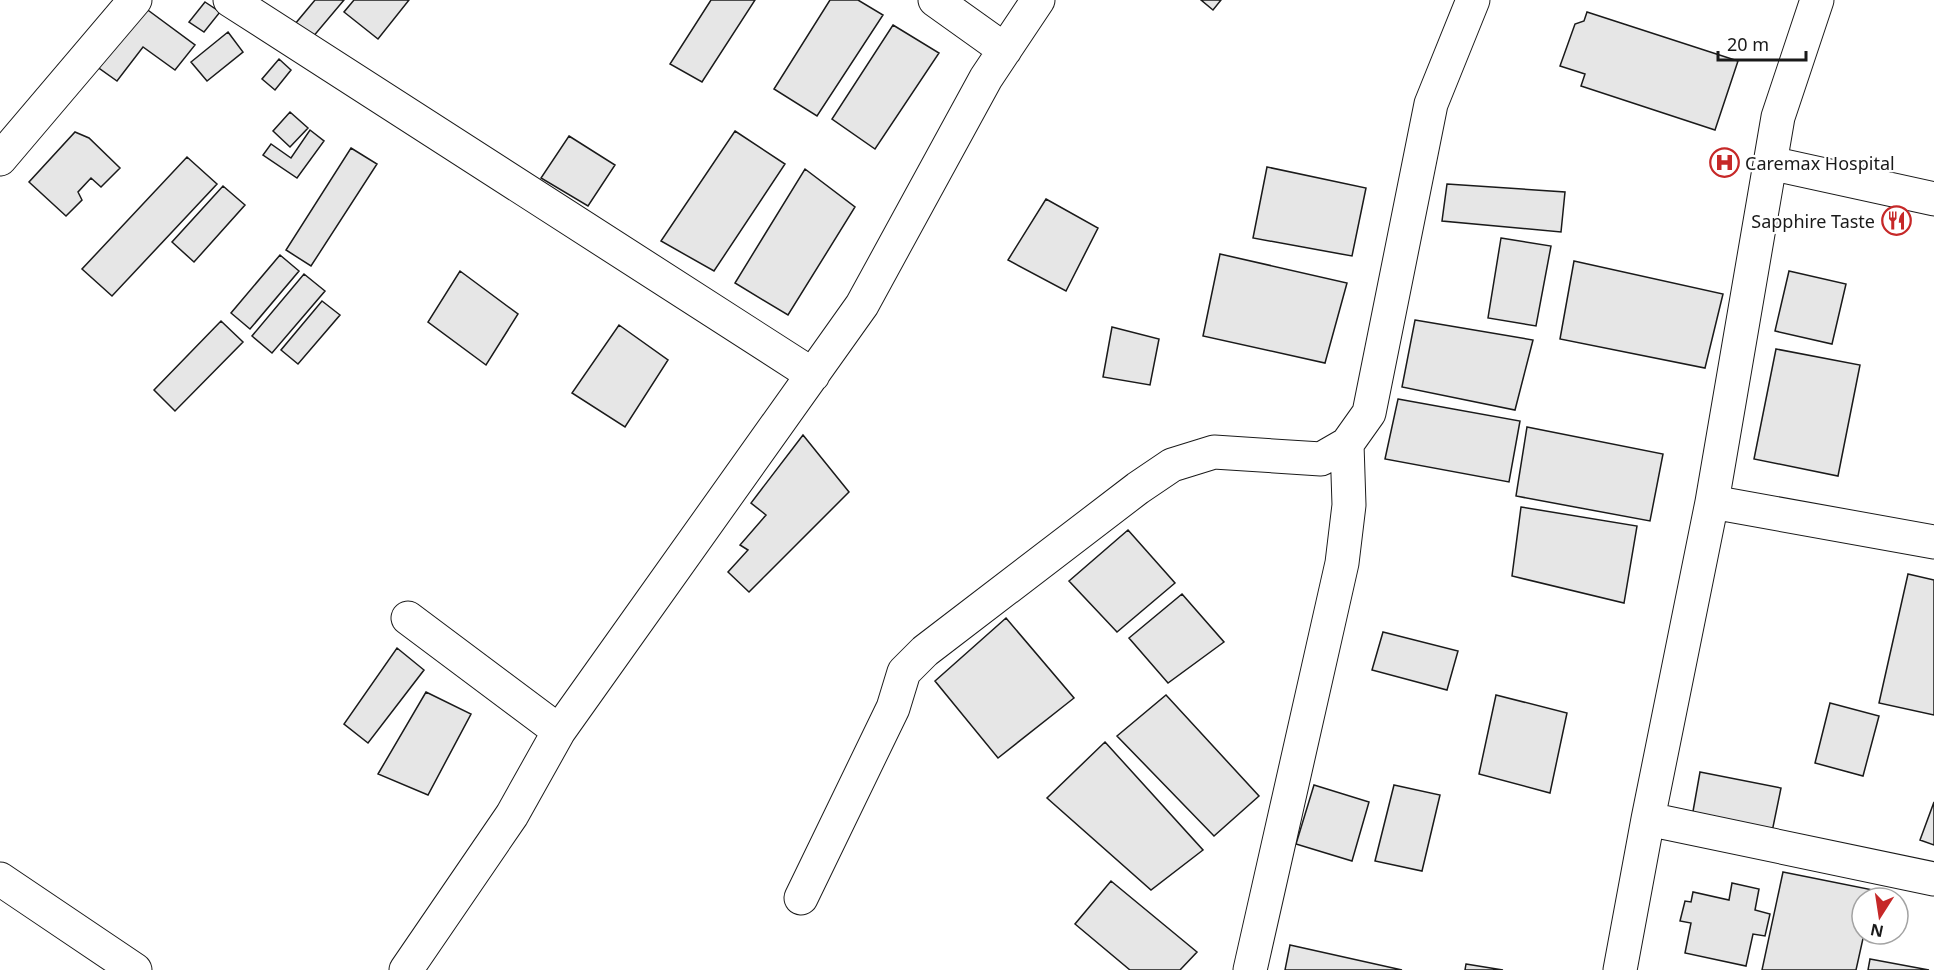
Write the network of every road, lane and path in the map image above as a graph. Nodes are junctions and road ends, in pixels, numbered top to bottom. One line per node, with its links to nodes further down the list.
1 (135, 0): 8 (street)
2 (230, 0): 11 (street)
3 (935, 0): 7 (street)
4 (1038, 0): 7 (street)
5 (1473, 0): 12 (street)
6 (1816, 0): 9 (street)
7 (1005, 50): 11 (street)
8 (0, 159)
9 (1770, 164): 10 (street); 13 (street)
10 (1934, 199)
11 (813, 375): 16 (street)
12 (1347, 444): 20 (street); 23 (street)
13 (1712, 502): 14 (street); 17 (street)
14 (1934, 542)
15 (408, 618): 16 (street)
16 (559, 731): 22 (street)
17 (1648, 819): 19 (street); 24 (street)
18 (0, 879): 21 (street)
19 (1934, 879)
20 (801, 898)
21 (135, 970)
22 (406, 970)
23 (1250, 970)
24 (1620, 970)

